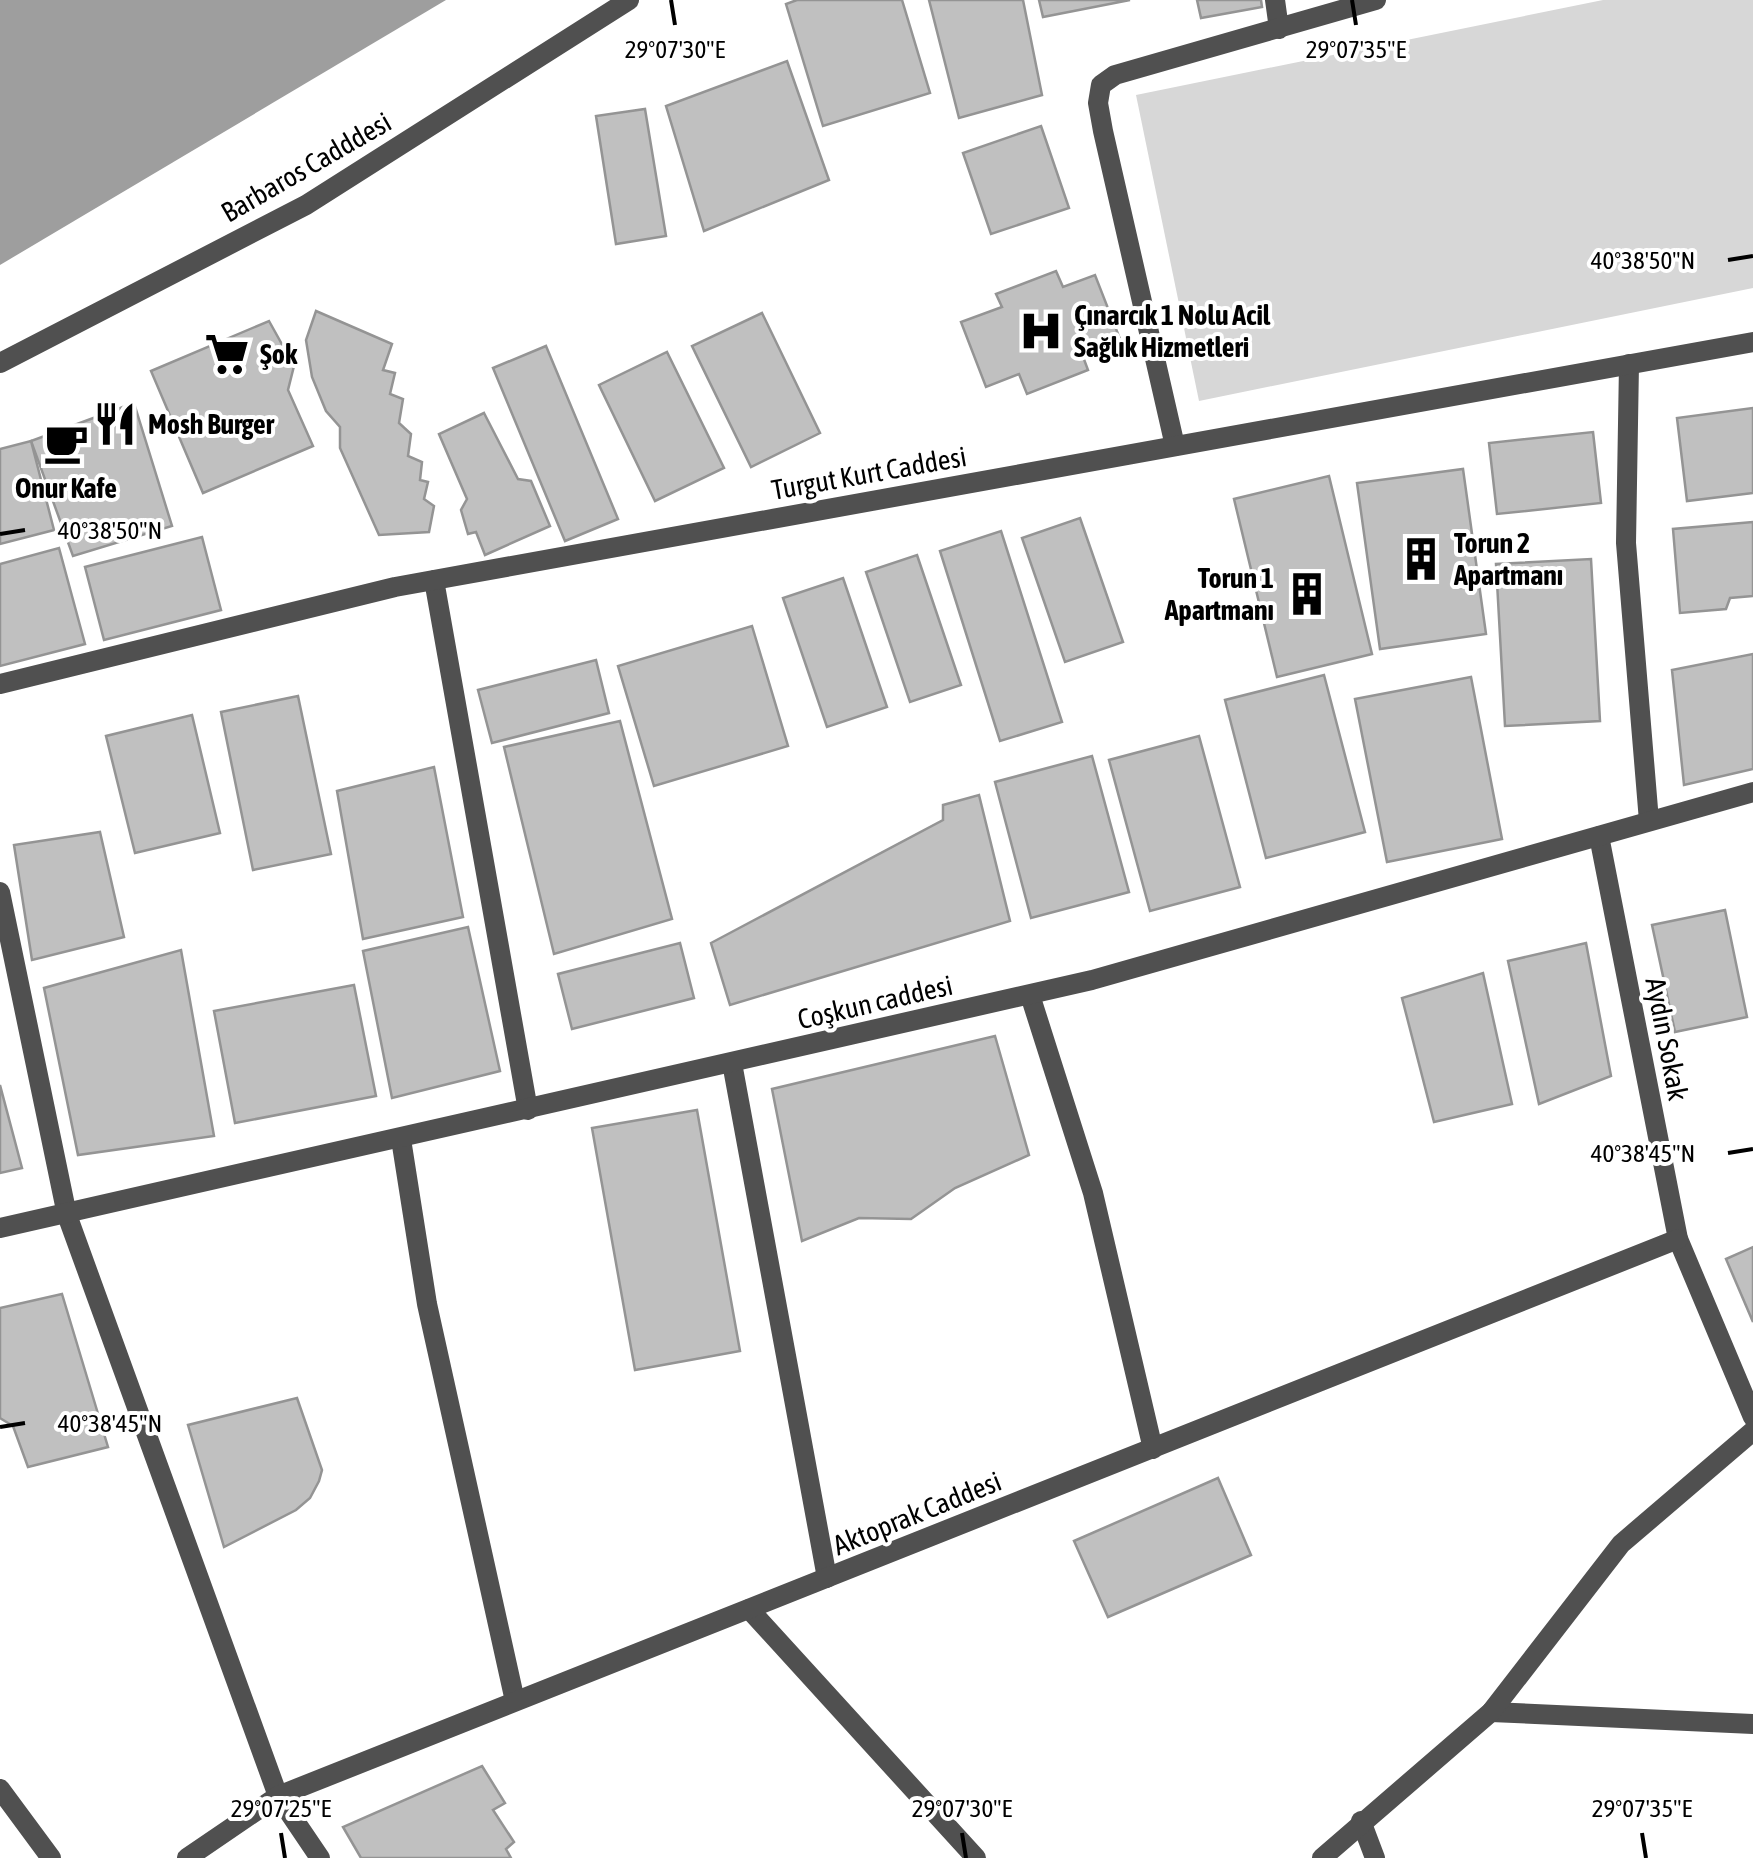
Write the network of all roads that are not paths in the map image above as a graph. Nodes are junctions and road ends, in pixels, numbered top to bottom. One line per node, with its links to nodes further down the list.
1 (629, 0): 6 (street, Barbaros Cadddesi)
2 (1275, 0): 4 (street)
3 (1376, 0): 4 (street)
4 (1280, 29): 8 (street)
5 (1753, 342): 7 (street, Turgut Kurt Caddesi)
6 (0, 363)
7 (1630, 364): 8 (street, Turgut Kurt Caddesi); 12 (street)
8 (1175, 446): 9 (street, Turgut Kurt Caddesi)
9 (434, 580): 10 (street, Turgut Kurt Caddesi); 17 (street)
10 (0, 684)
11 (1753, 792): 12 (street, Coşkun caddesi)
12 (1650, 821): 13 (street, Coşkun caddesi)
13 (1599, 836): 15 (street, Coşkun caddesi); 21 (street, Aydın Sokak)
14 (0, 892): 19 (street)
15 (1030, 995): 16 (street, Coşkun caddesi); 24 (street)
16 (732, 1063): 17 (street, Coşkun caddesi); 25 (street)
17 (528, 1110): 18 (street, Coşkun caddesi)
18 (401, 1139): 19 (street, Coşkun caddesi); 27 (street)
19 (67, 1216): 20 (street, Coşkun caddesi); 31 (street)
20 (0, 1228)
21 (1678, 1239): 22 (street, Aydın Sokak); 24 (street, Aktoprak Caddesi)
22 (1753, 1417)
23 (1753, 1431): 28 (street)
24 (1153, 1448): 25 (street, Aktoprak Caddesi)
25 (827, 1578): 26 (street, Aktoprak Caddesi)
26 (749, 1609): 27 (street, Aktoprak Caddesi); 36 (street)
27 (516, 1701): 31 (street, Aktoprak Caddesi)
28 (1491, 1712): 29 (street); 32 (street)
29 (1753, 1724)
30 (0, 1789): 33 (street)
31 (278, 1796): 34 (street, Aktoprak Caddesi); 35 (street)
32 (1361, 1822): 37 (street); 38 (street)
33 (51, 1858)
34 (187, 1858)
35 (320, 1858)
36 (976, 1858)
37 (1322, 1858)
38 (1375, 1858)

